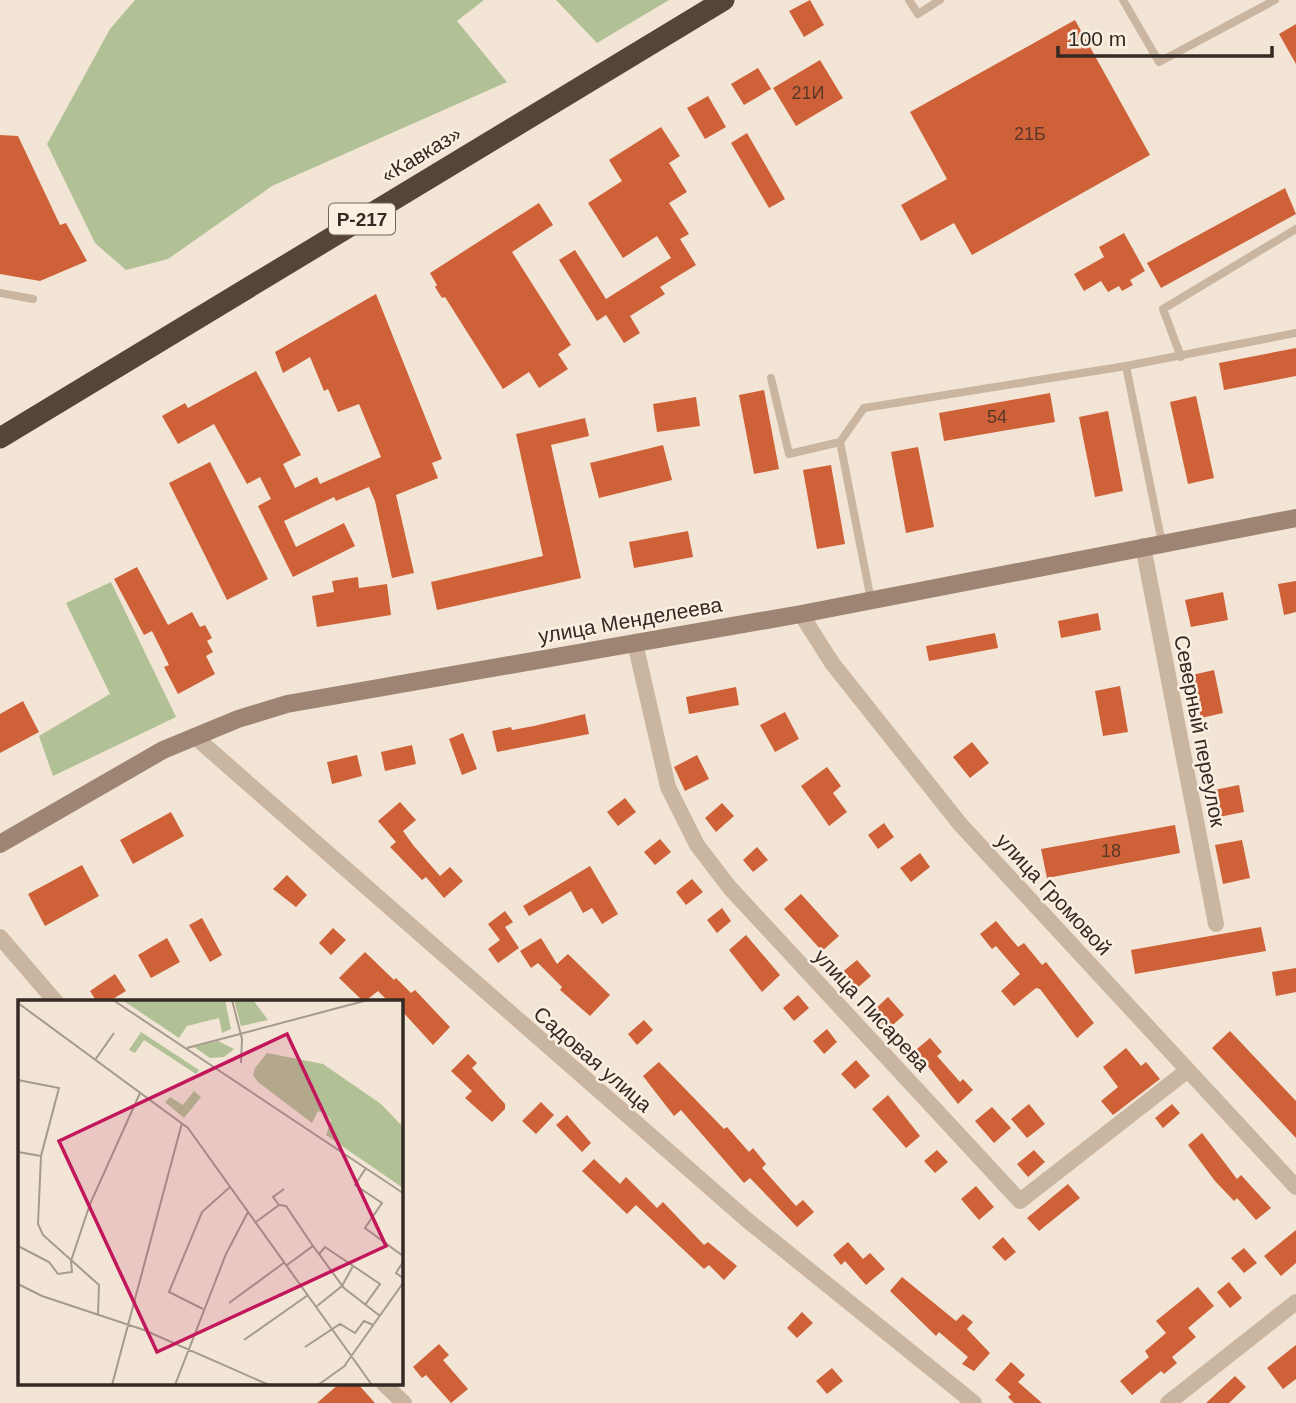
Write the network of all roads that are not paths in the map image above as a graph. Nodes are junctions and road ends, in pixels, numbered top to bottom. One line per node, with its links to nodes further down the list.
1 (724, 0): 13 (highway, «Кавказ» / Р-217)
2 (909, 0): 3 (lane)
3 (940, 0)
4 (1123, 0): 5 (lane)
5 (1275, 0)
6 (1296, 229): 10 (lane)
7 (0, 293): 8 (lane)
8 (33, 299)
9 (1296, 333): 10 (lane)
10 (1181, 357): 11 (lane)
11 (1126, 366): 14 (lane); 16 (lane)
12 (771, 378): 14 (lane)
13 (0, 438)
14 (840, 442): 18 (lane)
15 (1296, 518): 16 (main road, улица Менделеева)
16 (1162, 543): 17 (main road, улица Менделеева)
17 (1143, 546): 18 (main road, улица Менделеева); 23 (street, Северный переулок)
18 (872, 600): 19 (main road, улица Менделеева)
19 (801, 614): 20 (main road, улица Менделеева); 26 (street, улица Громовой)
20 (635, 643): 21 (main road, улица Менделеева); 26 (street, улица Писарева)
21 (194, 736): 22 (main road, улица Менделеева); 31 (street, Садовая улица)
22 (0, 844)
23 (1216, 924)
24 (0, 937): 25 (street)
25 (54, 1000)
26 (1188, 1070): 27 (street, улица Громовой)
27 (1296, 1186)
28 (1296, 1303): 32 (street)
29 (386, 1386): 30 (street)
30 (404, 1403)
31 (974, 1403)
32 (1167, 1403)

